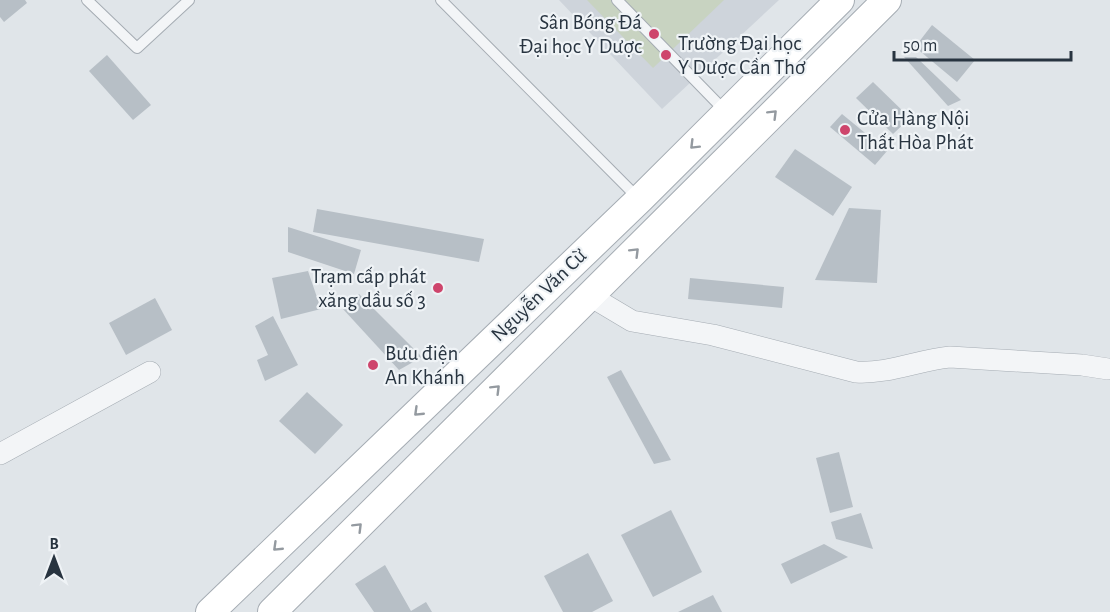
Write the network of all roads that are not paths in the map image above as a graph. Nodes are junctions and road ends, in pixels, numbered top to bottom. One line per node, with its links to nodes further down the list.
1 (87, 0): 2 (lane)
2 (189, 0)
3 (441, 0): 8 (lane)
4 (617, 0): 7 (lane)
5 (840, 0): 7 (main road, Nguyễn Văn Cừ)
6 (887, 0): 9 (main road, Nguyễn Văn Cừ, one-way to 6)
7 (727, 113): 8 (main road, Nguyễn Văn Cừ, one-way to 8)
8 (640, 199): 13 (main road, Nguyễn Văn Cừ, one-way to 13)
9 (590, 296): 10 (street); 14 (main road, Nguyễn Văn Cừ, one-way to 9)
10 (1108, 369)
11 (150, 372): 12 (street)
12 (0, 454)
13 (210, 612)
14 (272, 612)

